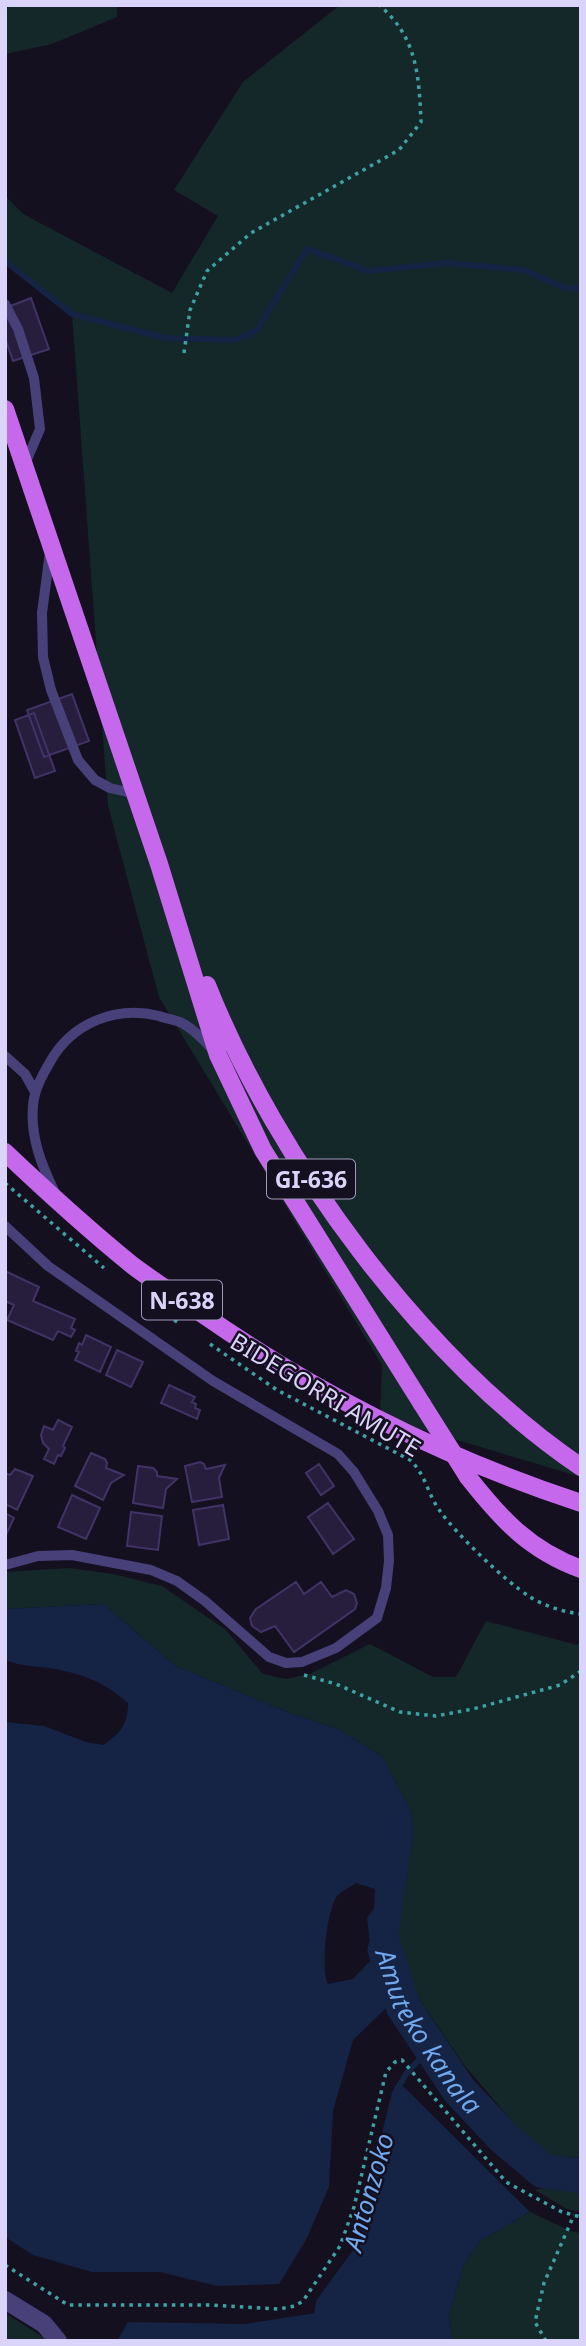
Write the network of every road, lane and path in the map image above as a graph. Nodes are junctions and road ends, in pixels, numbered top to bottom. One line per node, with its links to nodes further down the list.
1 (379, 5): 3 (path)
2 (5, 304): 5 (lane)
3 (184, 353)
4 (5, 409): 5 (main road, GI-636)
5 (24, 465): 6 (main road, GI-636)
6 (51, 545): 7 (main road, GI-636); 7 (lane)
7 (136, 794): 8 (main road, GI-636)
8 (159, 864): 9 (main road, GI-636); 20 (main road, GI-636)
9 (218, 1055): 11 (lane); 23 (main road, GI-636, bridge)
10 (5, 1056): 11 (lane)
11 (35, 1092): 14 (lane)
12 (5, 1152): 14 (main road, N-638)
13 (5, 1183): 16 (path)
14 (59, 1203): 21 (main road, N-638)
15 (5, 1226): 22 (lane)
16 (104, 1269)
17 (146, 1300): 18 (path)
18 (190, 1330)
19 (201, 1338): 24 (path, BIDEGORRI AMUTE)
20 (581, 1467)
21 (581, 1503)
22 (5, 1565)
23 (581, 1569)
24 (581, 1614)
25 (581, 1671): 26 (path)
26 (298, 1672)
27 (574, 2216): 28 (path); 29 (path); 32 (path)
28 (581, 2217)
29 (5, 2265)
30 (5, 2300): 31 (street)
31 (58, 2341)
32 (546, 2341)

